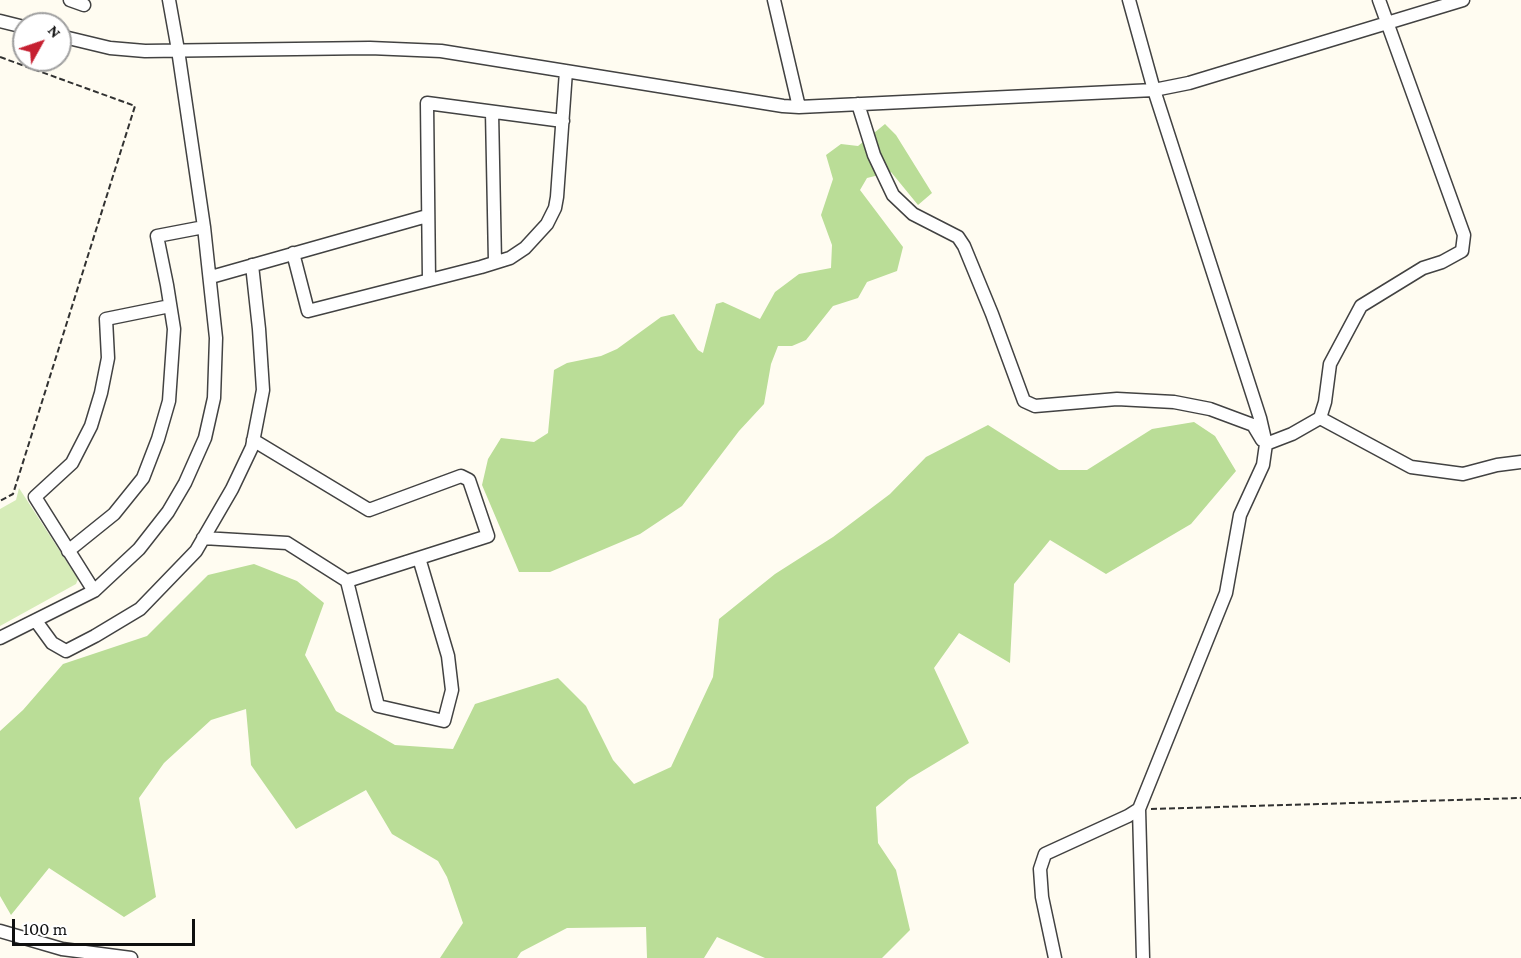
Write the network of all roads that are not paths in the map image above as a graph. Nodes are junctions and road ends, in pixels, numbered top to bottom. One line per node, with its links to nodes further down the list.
1 (70, 0): 7 (street)
2 (169, 0): 10 (street)
3 (774, 0): 14 (street)
4 (1129, 0): 12 (street)
5 (1379, 0): 8 (street)
6 (1463, 0): 8 (street)
7 (84, 5)
8 (1389, 24): 12 (street); 25 (street)
9 (72, 39): 10 (street)
10 (178, 51): 11 (street); 18 (street)
11 (566, 71): 14 (street); 16 (street)
12 (1154, 90): 13 (street); 27 (street)
13 (858, 104): 14 (street); 27 (street)
14 (799, 107)
15 (492, 112): 16 (street); 17 (street); 20 (street)
16 (563, 121): 20 (street)
17 (427, 216): 19 (street); 23 (street)
18 (204, 227): 22 (street); 24 (street)
19 (293, 253): 21 (street); 23 (street)
20 (495, 262): 23 (street)
21 (252, 266): 22 (street); 26 (street)
22 (211, 277): 33 (street)
23 (429, 280)
24 (170, 306): 30 (street); 30 (street)
25 (1320, 418): 27 (street); 28 (street)
26 (254, 440): 29 (street); 31 (street)
27 (1266, 444): 36 (street)
28 (1521, 462)
29 (204, 538): 32 (street); 34 (street)
30 (68, 550): 33 (street)
31 (420, 558): 32 (street); 32 (street)
32 (347, 581)
33 (94, 591): 34 (street)
34 (36, 621): 35 (street)
35 (0, 638)
36 (1139, 809): 39 (street); 40 (street)
37 (0, 931): 38 (street)
38 (131, 958)
39 (1055, 958)
40 (1143, 958)

